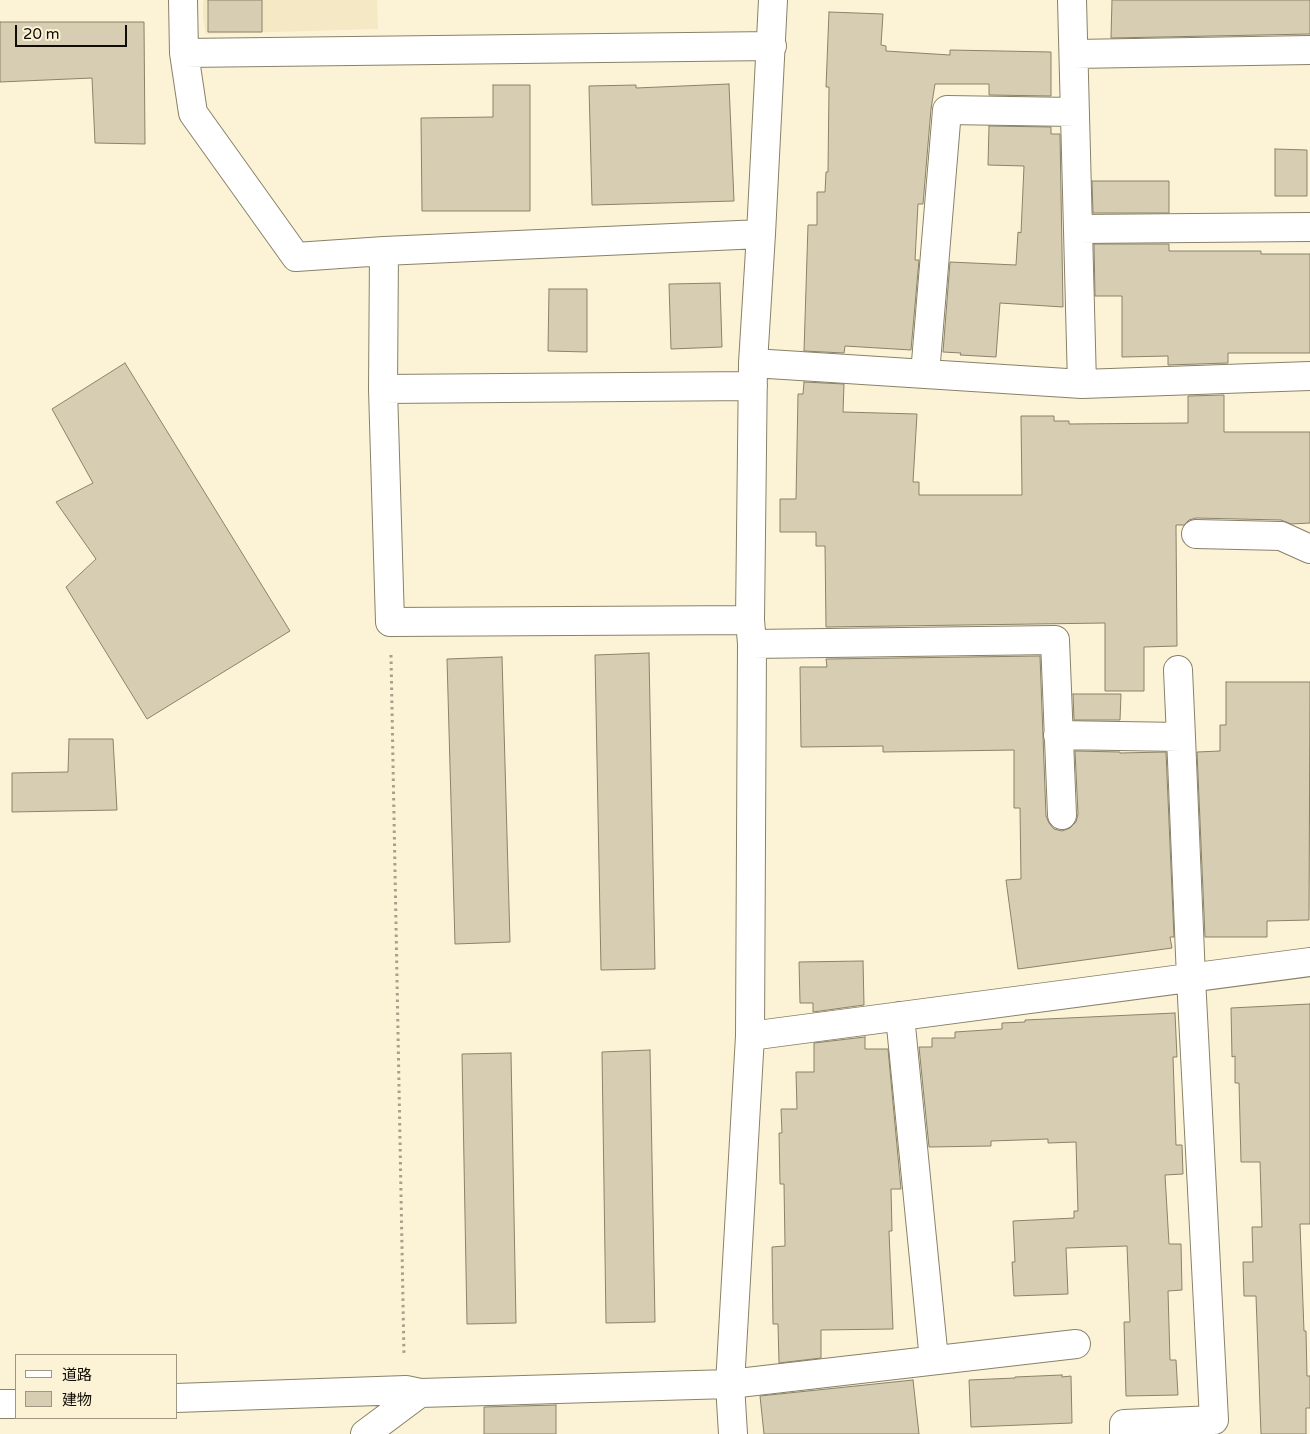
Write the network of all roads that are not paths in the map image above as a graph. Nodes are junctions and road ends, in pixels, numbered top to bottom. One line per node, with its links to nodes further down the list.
1 (183, 0): 6 (street)
2 (773, 0): 4 (street)
3 (1072, 0): 7 (street)
4 (772, 46): 6 (street); 11 (street)
5 (1310, 50): 7 (street)
6 (184, 53): 12 (street)
7 (1074, 54): 8 (street)
8 (1075, 112): 10 (street); 14 (street)
9 (1310, 227): 10 (street)
10 (1079, 229): 16 (street)
11 (761, 234): 12 (street); 13 (street)
12 (384, 251): 17 (street)
13 (753, 374): 14 (street); 17 (street); 20 (street)
14 (925, 374): 16 (street)
15 (1310, 376): 16 (street)
16 (1082, 384)
17 (383, 389): 20 (street)
18 (1196, 534): 19 (street)
19 (1310, 549)
20 (751, 632): 22 (street); 28 (street)
21 (1178, 670): 23 (street)
22 (1058, 735): 23 (street); 24 (street)
23 (1181, 737): 26 (street)
24 (1062, 816)
25 (1310, 962): 26 (street)
26 (1191, 978): 27 (street); 38 (street)
27 (900, 1016): 28 (street); 30 (street)
28 (750, 1036): 31 (street)
29 (1076, 1344): 30 (street)
30 (934, 1360): 31 (street)
31 (730, 1384): 32 (street); 37 (street)
32 (420, 1393): 33 (street); 36 (street)
33 (178, 1398)
34 (0, 1404): 35 (street)
35 (15, 1404)
36 (365, 1434)
37 (733, 1434)
38 (1124, 1434)

